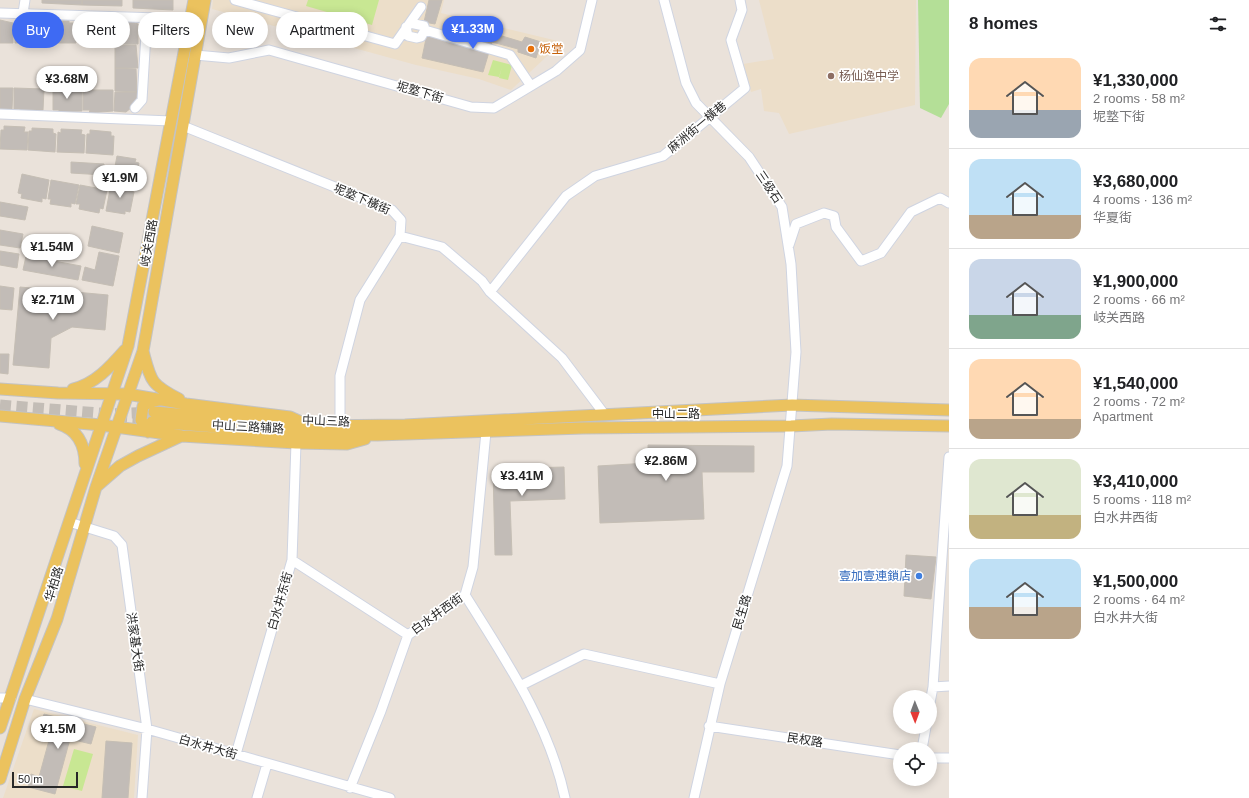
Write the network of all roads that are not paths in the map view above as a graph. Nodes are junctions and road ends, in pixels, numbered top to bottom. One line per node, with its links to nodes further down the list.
1 (25, 0): 9 (street)
2 (194, 0): 10 (main road, 岐关西路)
3 (205, 0): 19 (main road, 岐关西路)
4 (235, 0): 15 (street)
5 (592, 0): 20 (street, 坭墪下街)
6 (664, 0): 23 (street, 三级石)
7 (740, 0): 23 (street, 麻洲街一橫巷)
8 (421, 8): 15 (street)
9 (24, 12)
10 (191, 12)
11 (0, 13): 12 (street)
12 (12, 13)
13 (64, 15): 14 (street)
14 (138, 18)
15 (408, 25): 16 (street); 16 (street)
16 (425, 30): 20 (street)
17 (145, 48): 21 (street)
18 (185, 48): 24 (main road, 岐关西路)
19 (195, 55): 20 (street, 坭墪下街); 25 (main road, 岐关西路)
20 (531, 86)
21 (136, 108)
22 (0, 114): 24 (street)
23 (709, 117): 28 (street, 三级石); 29 (street, 麻洲街一橫巷)
24 (171, 121): 30 (main road, 岐关西路)
25 (183, 126): 27 (street, 坭墪下橫街); 31 (main road, 岐关西路)
26 (949, 203): 28 (street)
27 (400, 236): 29 (street); 46 (street)
28 (789, 248): 38 (street, 三级石)
29 (490, 292): 40 (street)
30 (128, 346): 33 (main road); 34 (main road, 岐关西路)
31 (143, 351): 35 (main road, 岐关西路); 37 (main road)
32 (0, 389): 33 (main road)
33 (58, 392): 34 (main road, 中山三路辅路)
34 (114, 393): 35 (main road, 中山三路辅路); 44 (main road, 华柏路)
35 (127, 394): 36 (main road, 中山三路辅路); 49 (main road, 华柏路)
36 (162, 400): 37 (main road, 中山三路辅路); 43 (main road)
37 (186, 404): 45 (main road, 中山三路辅路)
38 (792, 405): 39 (main road, 中山二路); 40 (main road, 中山二路); 47 (street, 三级石)
39 (949, 410)
40 (605, 415): 50 (main road, 中山二路)
41 (0, 416): 42 (main road)
42 (45, 420): 44 (main road, 中山三路辅路); 56 (main road)
43 (151, 422): 45 (main road, 中山三路); 49 (main road, 中山三路辅路); 52 (main road, 中山三路); 53 (main road, 中山三路辅路)
44 (102, 425): 49 (main road, 中山三路辅路); 56 (main road, 华柏路)
45 (311, 426): 46 (main road, 中山三路)
46 (340, 426): 50 (main road, 中山三路)
47 (791, 426): 48 (main road, 中山二路); 51 (main road, 中山二路); 64 (street, 民生路)
48 (949, 426)
49 (116, 428): 57 (main road, 华柏路)
50 (404, 430): 51 (main road, 中山二路); 52 (main road, 中山三路)
51 (486, 432): 62 (street, 白水井西街)
52 (377, 435): 54 (main road, 中山三路辅路)
53 (182, 436): 54 (main road, 中山三路辅路); 57 (main road)
54 (296, 443): 61 (street, 白水井东街)
55 (949, 457): 60 (street)
56 (85, 471): 58 (main road, 华柏路)
57 (96, 487): 59 (main road, 华柏路)
58 (69, 522): 59 (street, 洪家基大街); 69 (main road, 华柏路)
59 (85, 526): 70 (main road, 华柏路); 73 (street, 洪家基大街)
60 (946, 549): 67 (street)
61 (292, 560): 63 (street); 74 (street, 白水井东街)
62 (465, 595): 63 (street, 白水井西街); 65 (street)
63 (408, 635): 80 (street, 白水井西街)
64 (720, 684): 65 (street); 71 (street, 民生路)
65 (522, 685): 84 (street)
66 (949, 686): 67 (street)
67 (933, 687): 68 (street)
68 (932, 690)
69 (5, 698): 72 (main road, 华柏路)
70 (25, 699): 73 (street, 白水井大街); 79 (main road, 华柏路)
71 (709, 726): 75 (street, 民权路); 85 (street, 民生路)
72 (0, 728)
73 (147, 730): 74 (street, 白水井大街); 81 (street, 洪家基大街)
74 (236, 754): 78 (street, 白水井大街)
75 (893, 754)
76 (937, 758): 77 (street)
77 (949, 758)
78 (267, 764): 80 (street, 白水井大街); 82 (street)
79 (0, 779)
80 (350, 788): 83 (street, 白水井大街)
81 (142, 798)
82 (257, 798)
83 (390, 798)
84 (565, 798)
85 (694, 798)

